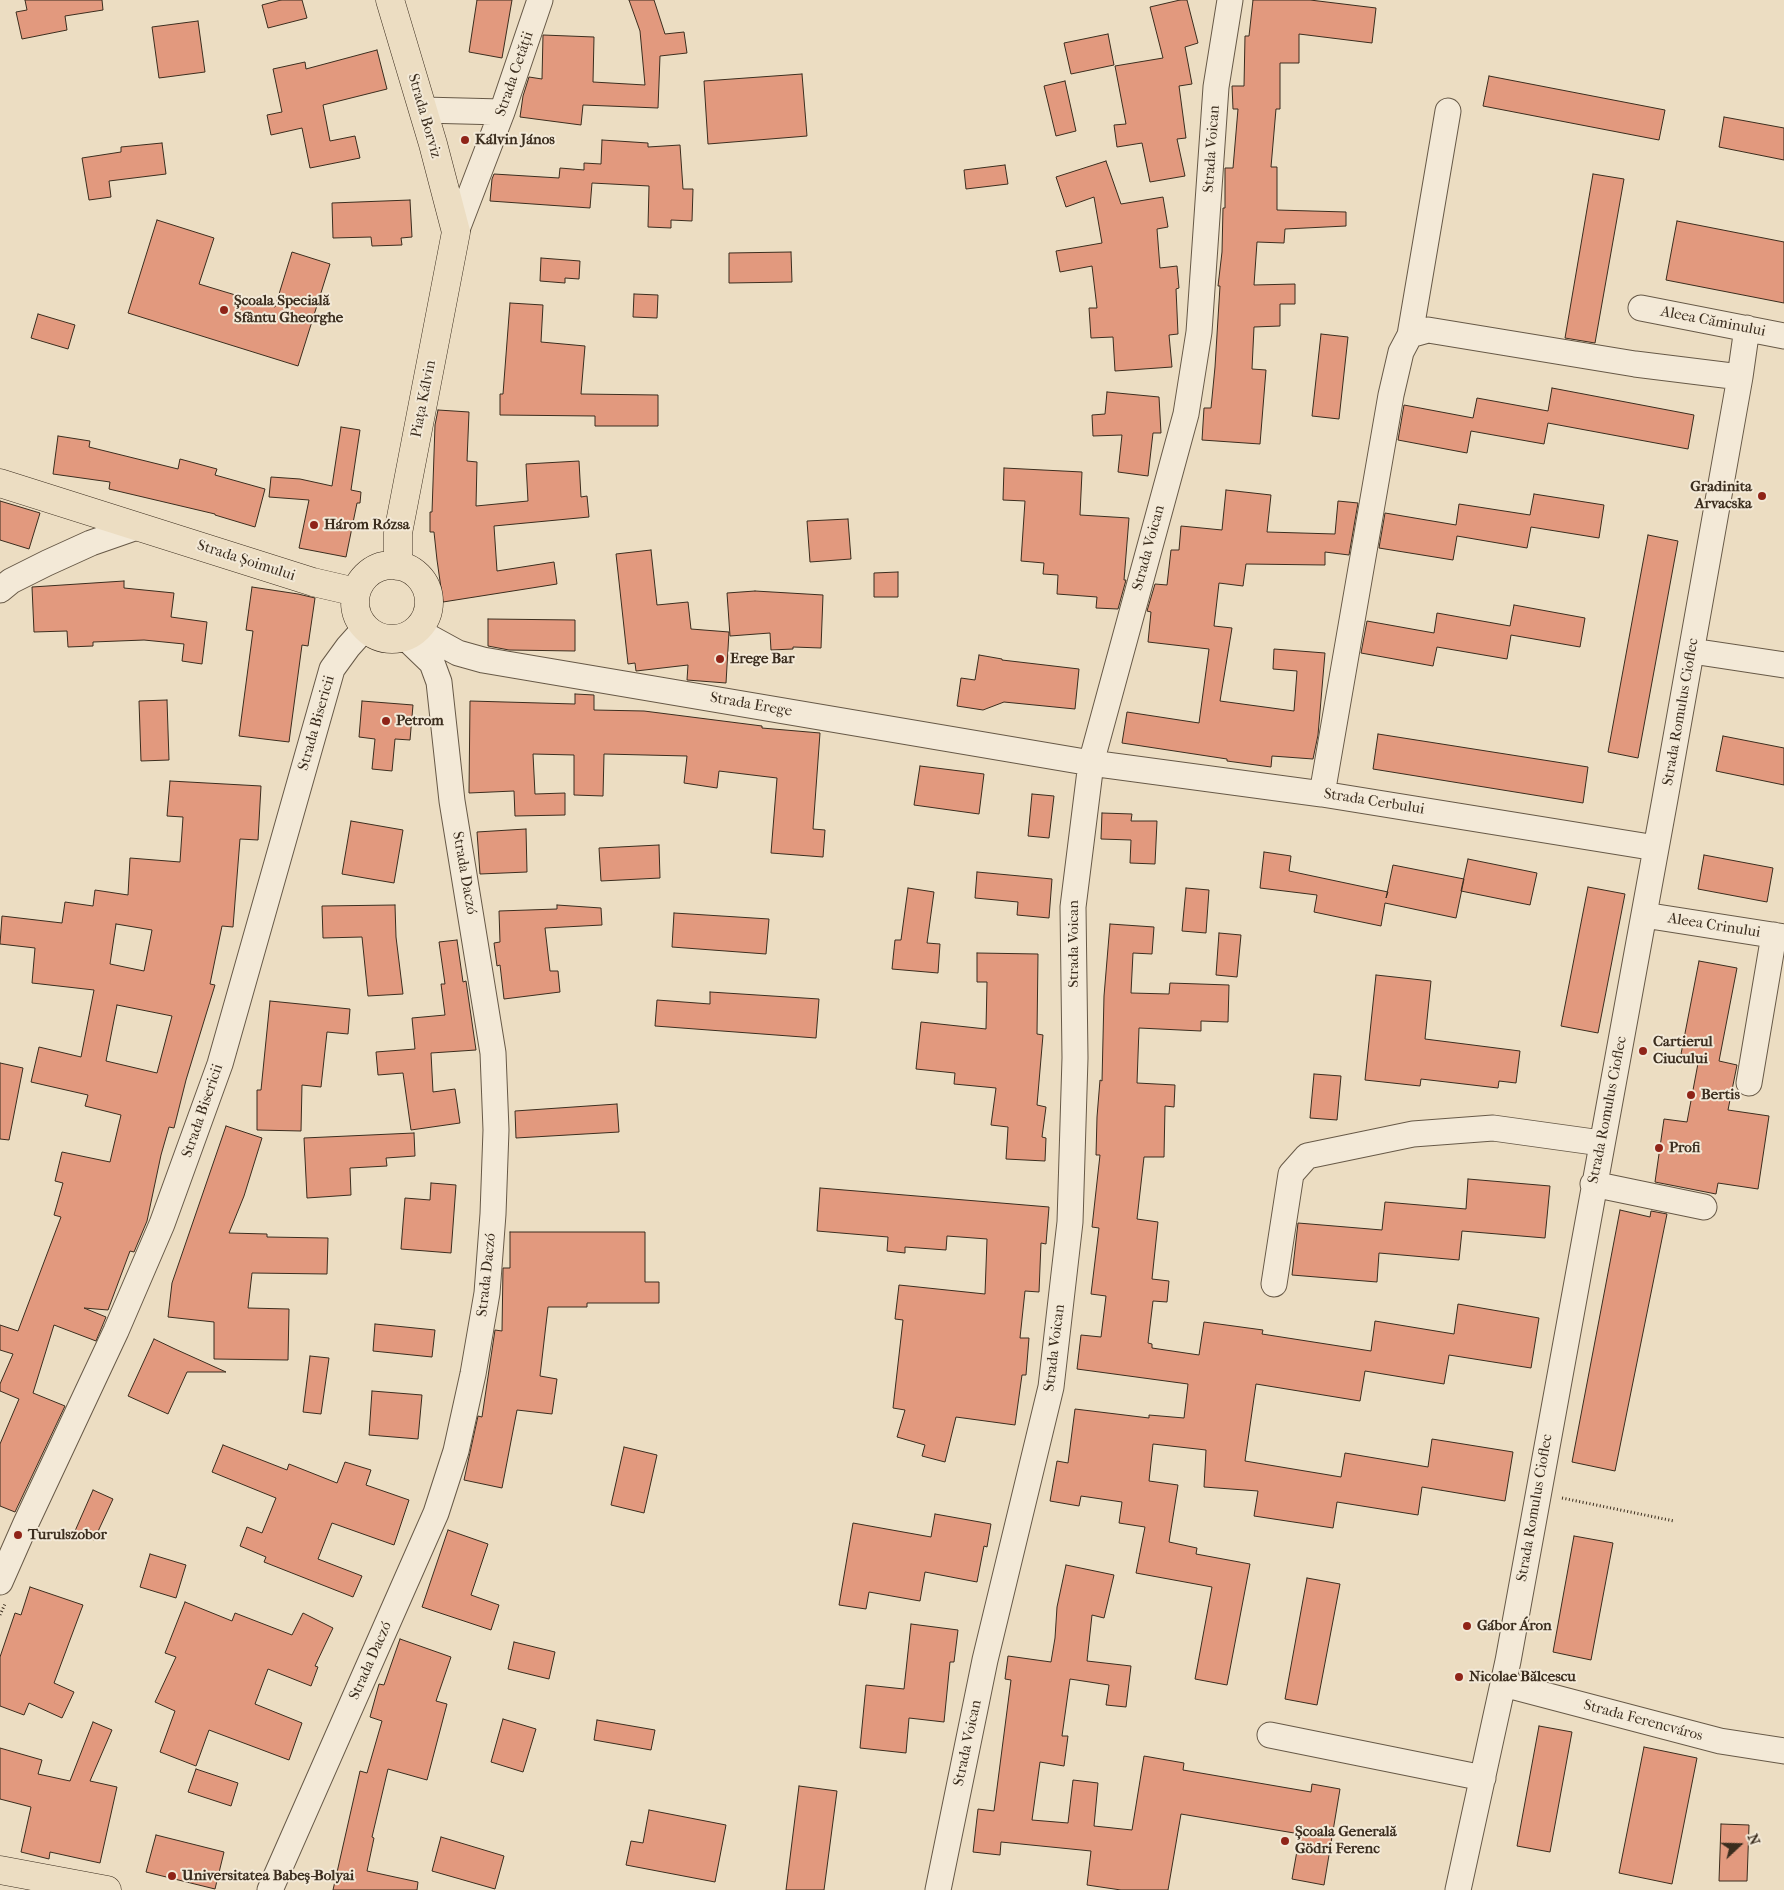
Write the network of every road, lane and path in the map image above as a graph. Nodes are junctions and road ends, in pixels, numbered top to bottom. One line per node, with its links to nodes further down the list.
1 (390, 0): 4 (main road, Strada Borviz)
2 (540, 0): 6 (street, Strada Cetății)
3 (1230, 0): 22 (street, Strada Voican)
4 (423, 110): 6 (street); 7 (main road, Strada Borviz)
5 (1448, 111): 10 (street)
6 (502, 112): 7 (street, Strada Cetății)
7 (456, 232): 15 (main road, Piața Kálvin)
8 (1641, 308): 9 (street, Aleea Căminului)
9 (1747, 328): 11 (street, Aleea Căminului); 12 (street, Strada Romulus Cioflec)
10 (1410, 335): 12 (street); 23 (street)
11 (1784, 336)
12 (1740, 378): 20 (street, Strada Romulus Cioflec)
13 (0, 484): 14 (main road, Strada Șoimului)
14 (137, 526): 16 (street); 17 (main road, Strada Șoimului)
15 (398, 566): 17 (main road); 19 (main road)
16 (0, 590)
17 (356, 592): 18 (main road)
18 (365, 628): 19 (main road); 34 (street, Strada Bisericii)
19 (411, 633): 22 (street, Strada Erege); 42 (street, Strada Daczó)
20 (1692, 651): 21 (street); 24 (street, Strada Romulus Cioflec)
21 (1784, 665)
22 (1091, 763): 23 (street, Strada Cerbului); 43 (street, Strada Voican)
23 (1322, 794): 24 (street, Strada Cerbului)
24 (1656, 848): 25 (street, Strada Romulus Cioflec)
25 (1644, 915): 26 (street, Aleea Crinului); 28 (street, Strada Romulus Cioflec)
26 (1779, 936): 27 (street)
27 (1749, 1083)
28 (1601, 1143): 29 (street, Strada Romulus Cioflec); 31 (street)
29 (1594, 1184): 30 (street); 32 (street, Strada Romulus Cioflec)
30 (1704, 1207)
31 (1274, 1284)
32 (1538, 1493): 33 (path); 36 (street, Strada Romulus Cioflec)
33 (1674, 1521)
34 (9, 1537): 35 (street, Strada Bisericii)
35 (0, 1582)
36 (1503, 1684): 38 (street, Strada Ferencváros); 39 (street, Strada Romulus Cioflec)
37 (1270, 1735): 39 (street)
38 (1784, 1751)
39 (1483, 1778): 44 (street, Strada Romulus Cioflec)
40 (0, 1870): 41 (main road)
41 (107, 1890)
42 (270, 1890)
43 (938, 1890)
44 (1458, 1890)

